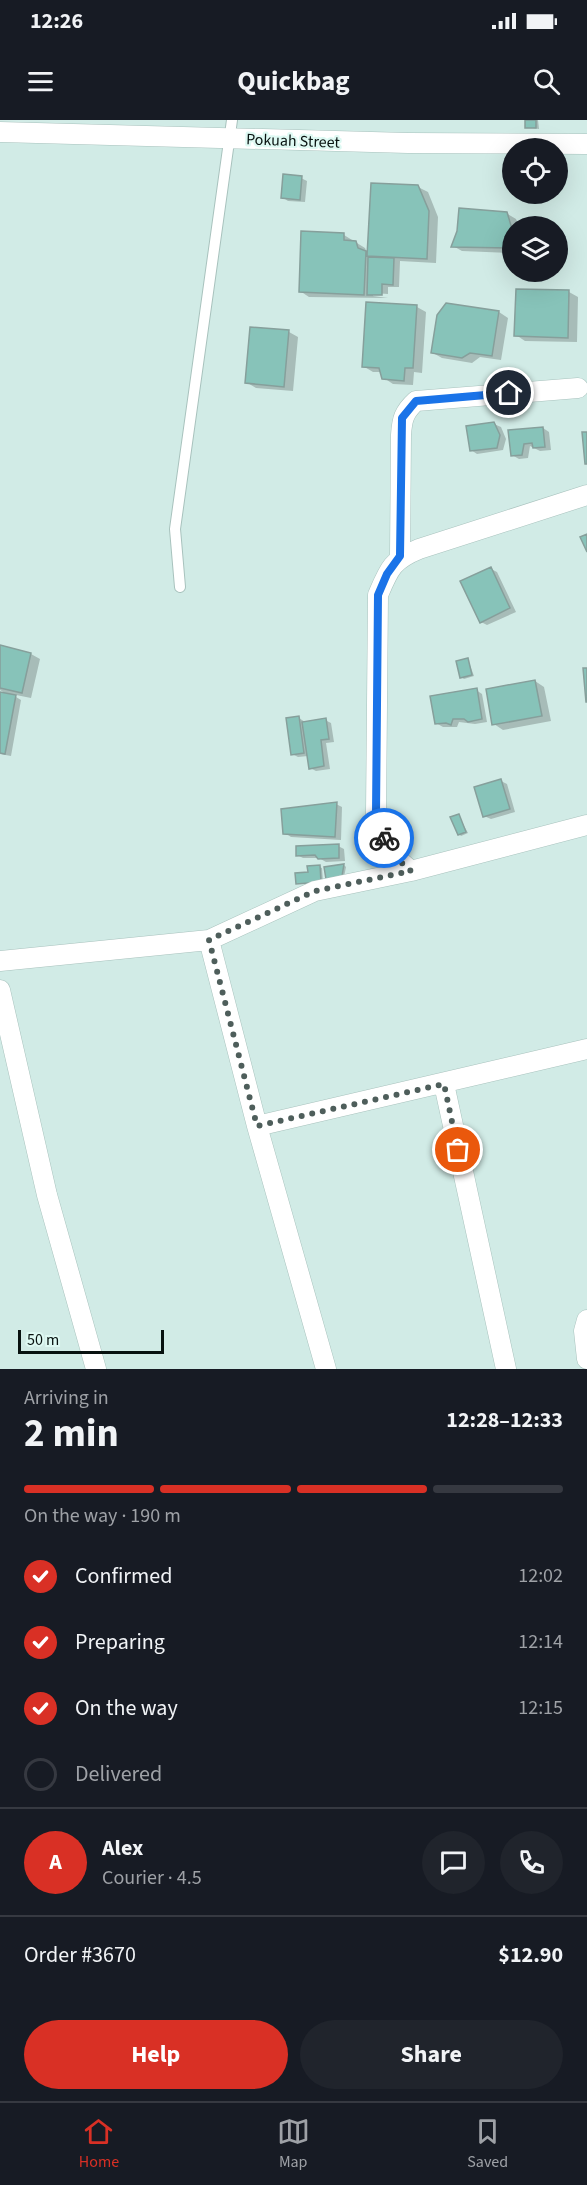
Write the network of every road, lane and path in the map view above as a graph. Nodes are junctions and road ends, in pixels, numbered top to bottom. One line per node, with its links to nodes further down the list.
1 (231, 129): 2 (street, Pokuah Street); 3 (street, Pokuah Street); 7 (lane)
2 (0, 132)
3 (587, 144)
4 (578, 388): 6 (street)
5 (587, 495): 6 (street)
6 (400, 556): 9 (street)
7 (180, 586)
8 (587, 825): 9 (street)
9 (411, 871): 10 (street)
10 (209, 940): 11 (street); 15 (street)
11 (0, 961)
12 (0, 990): 18 (street)
13 (587, 1049): 14 (street)
14 (444, 1084): 15 (street); 20 (street)
15 (257, 1126): 19 (street)
16 (587, 1320): 17 (street)
17 (587, 1359)
18 (96, 1369)
19 (326, 1369)
20 (507, 1369)

